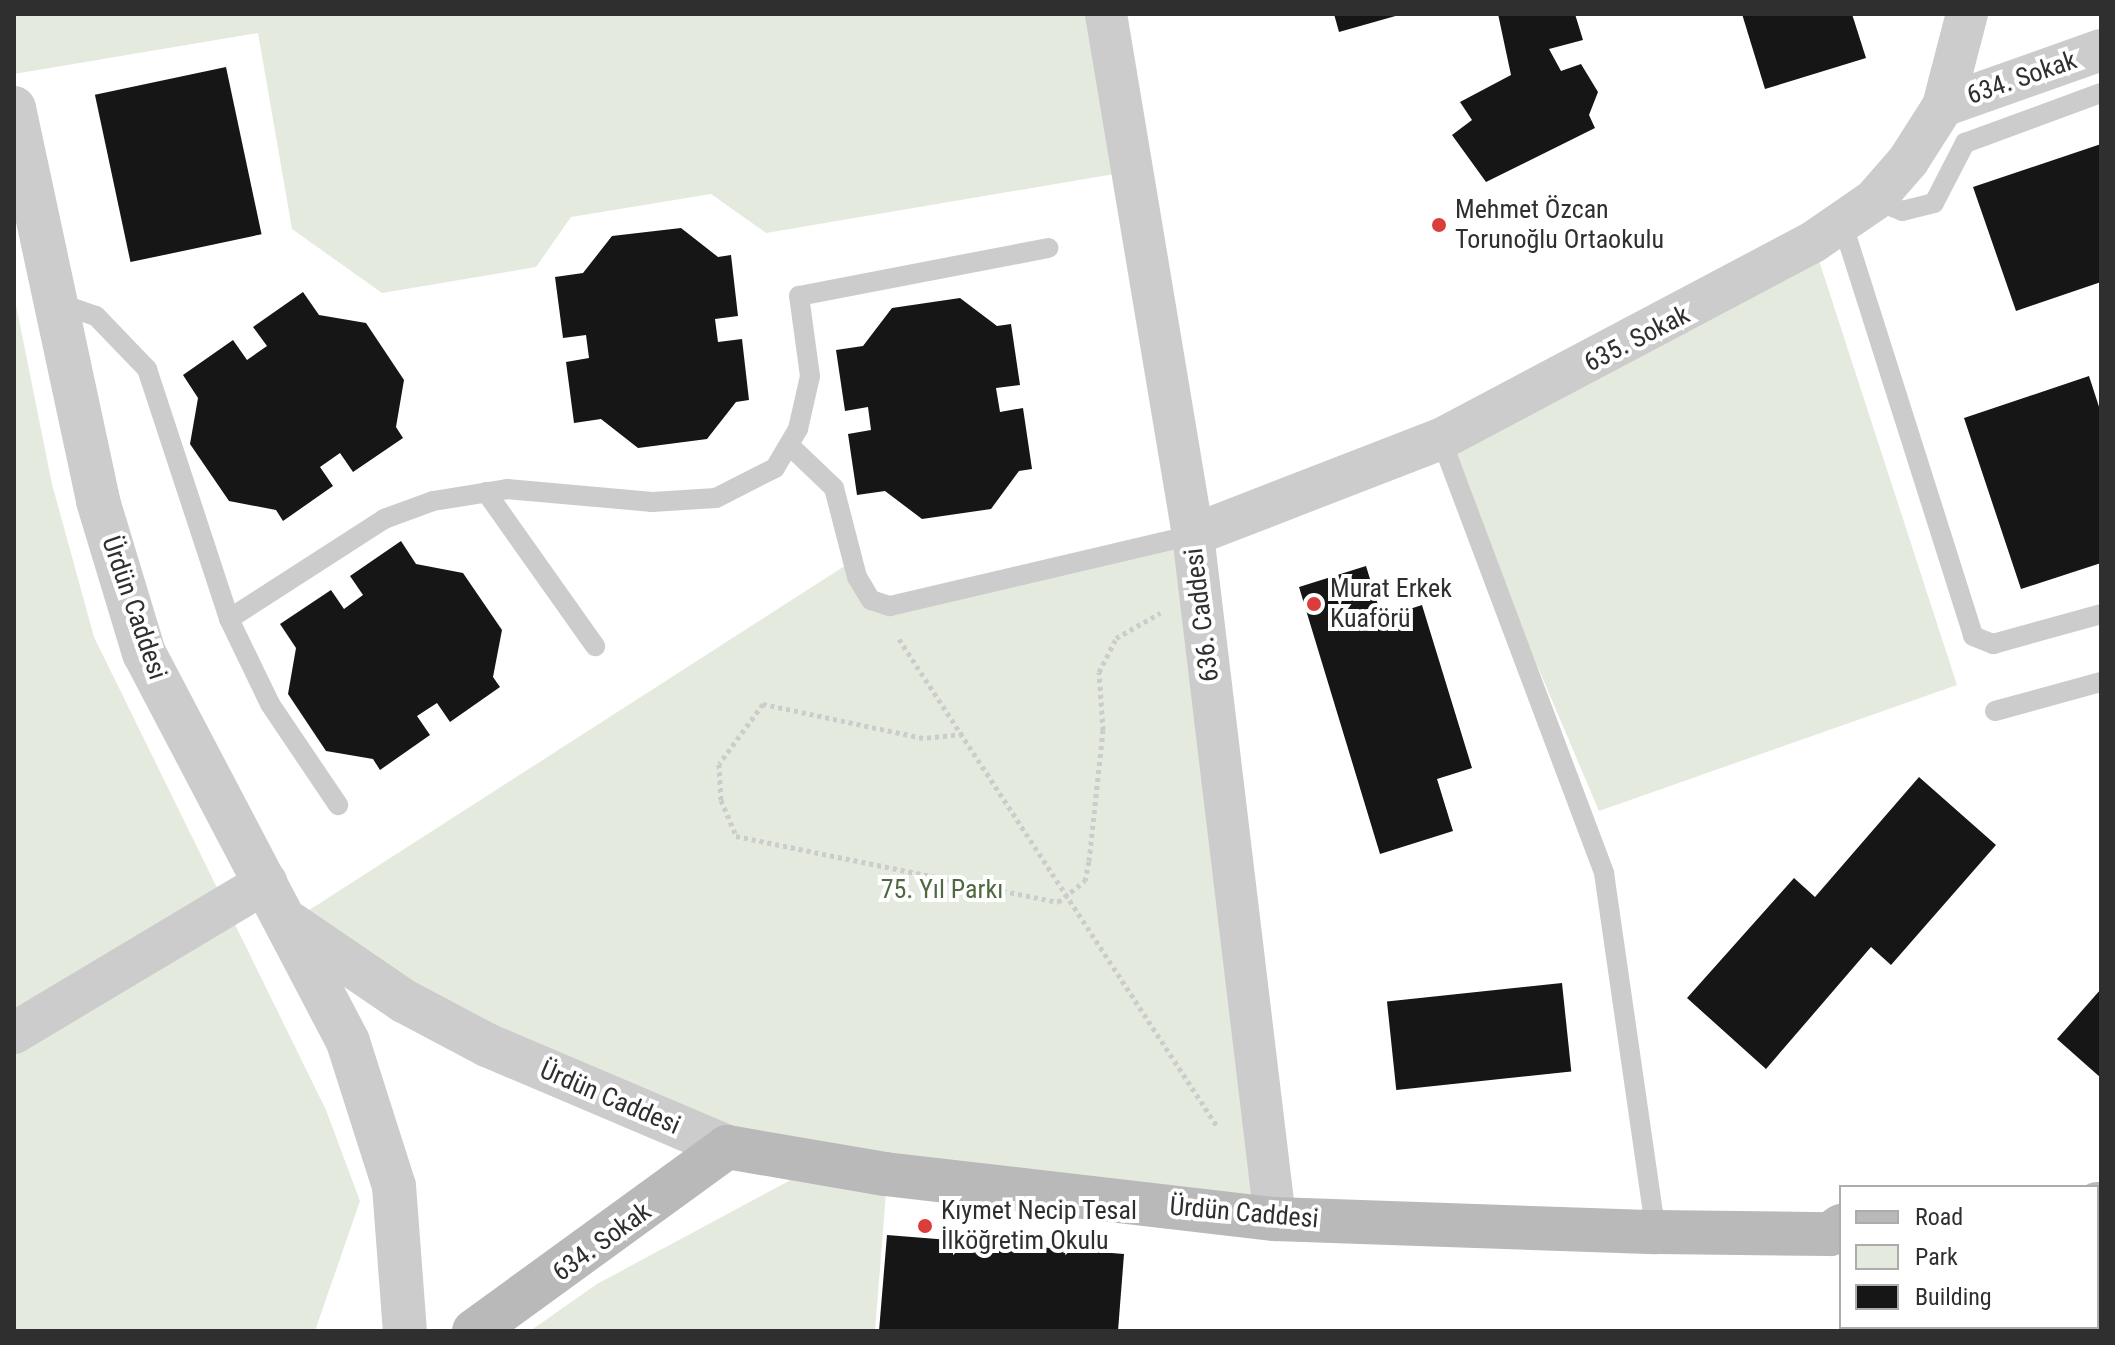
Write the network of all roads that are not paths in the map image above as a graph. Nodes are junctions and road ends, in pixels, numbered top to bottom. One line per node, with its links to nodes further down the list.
1 (1106, 14): 13 (street, 636. Caddesi)
2 (1967, 14): 5 (street, 635. Sokak)
3 (2101, 50): 5 (street, 634. Sokak)
4 (2101, 93): 7 (lane)
5 (1943, 106): 7 (street, 635. Sokak)
6 (14, 108): 9 (street, Ürdün Caddesi)
7 (1858, 211): 10 (street, 635. Sokak); 14 (lane)
8 (1048, 248): 11 (lane)
9 (53, 301): 15 (lane); 20 (street, Ürdün Caddesi)
10 (1441, 439): 13 (street, 635. Sokak); 25 (lane)
11 (789, 445): 12 (lane); 13 (lane)
12 (486, 492): 15 (lane); 16 (lane)
13 (1193, 535): 24 (street, 636. Caddesi)
14 (2101, 614)
15 (229, 619): 19 (lane)
16 (595, 646)
17 (2101, 682): 18 (lane)
18 (1995, 711)
19 (338, 805)
20 (266, 882): 21 (street, Ürdün Caddesi); 22 (street)
21 (289, 923): 23 (street, Ürdün Caddesi); 27 (street)
22 (14, 1033)
23 (727, 1147): 24 (main road, Ürdün Caddesi); 28 (main road, 634. Sokak)
24 (1275, 1219): 25 (main road, Ürdün Caddesi)
25 (1656, 1232): 26 (main road, Ürdün Caddesi)
26 (1837, 1234)
27 (405, 1331)
28 (474, 1331)

